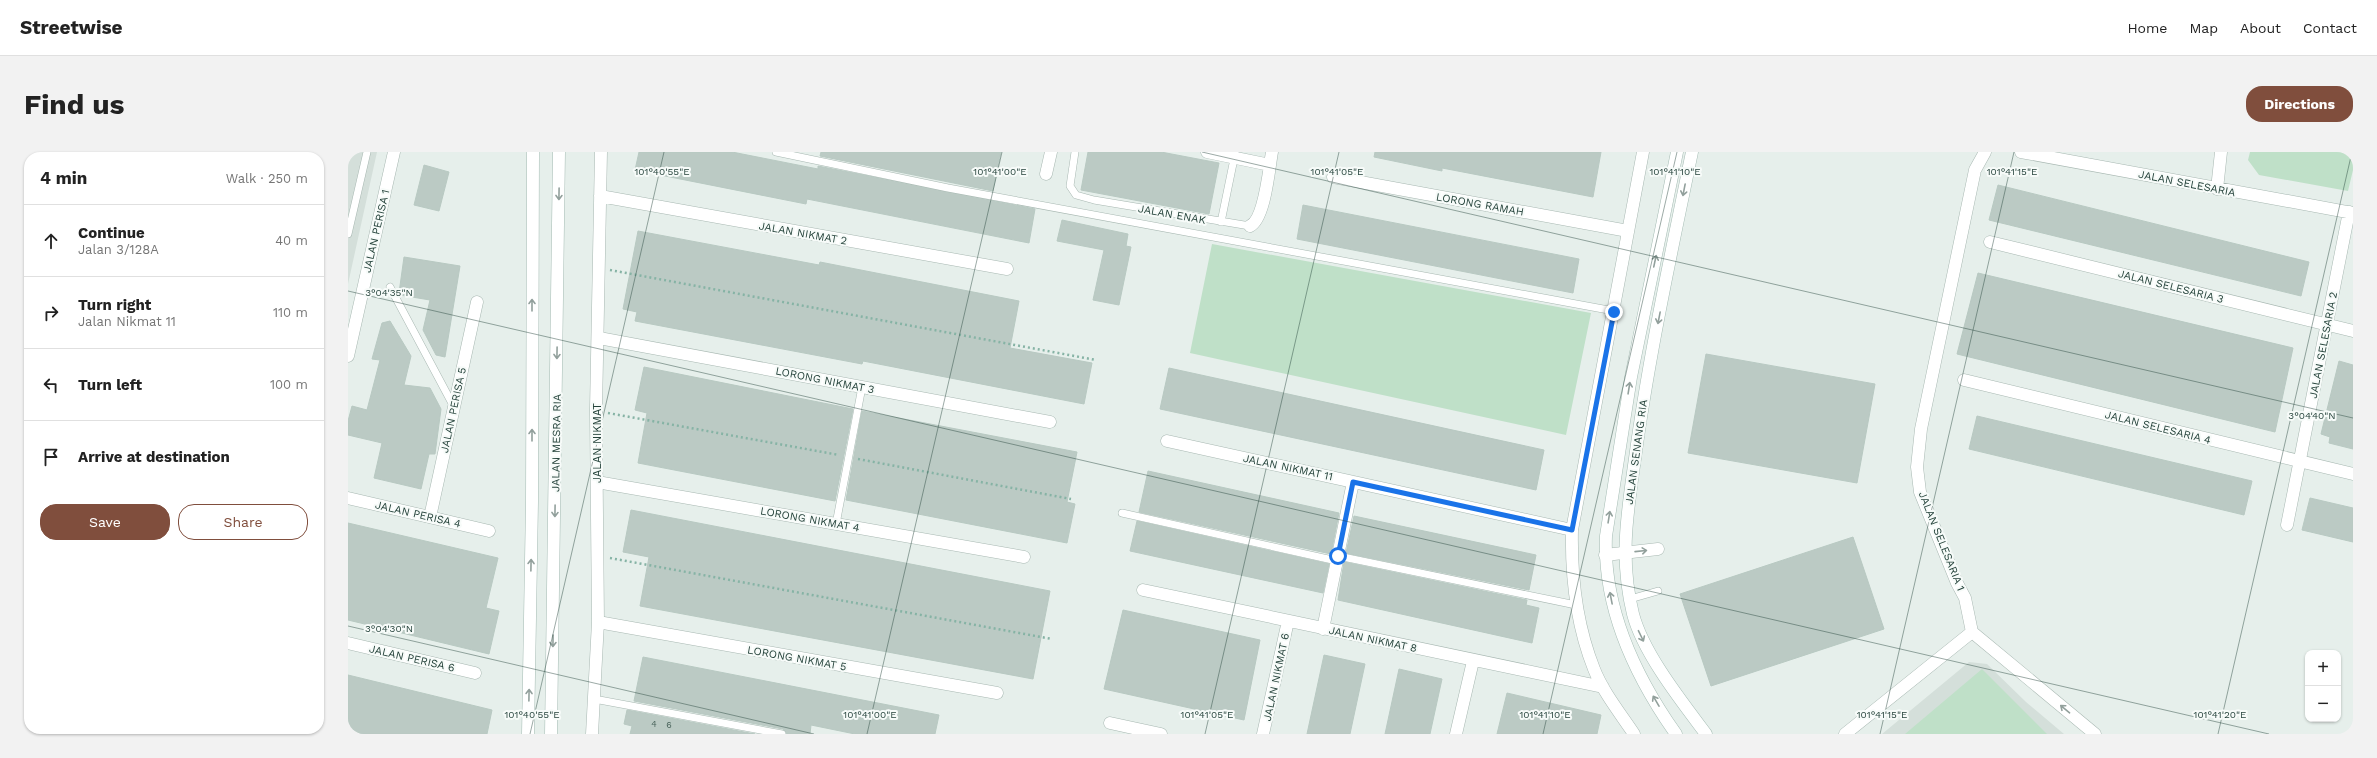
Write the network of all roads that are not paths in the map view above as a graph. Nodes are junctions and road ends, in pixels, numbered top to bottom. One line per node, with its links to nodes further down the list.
1 (367, 152): 27 (lane)
2 (394, 152): 36 (street, JALAN PERISA 1)
3 (533, 152): 73 (street, JALAN MESRA RIA, one-way to 3)
4 (601, 152): 22 (street, JALAN NIKMAT)
5 (776, 152): 32 (lane)
6 (1051, 152): 19 (street)
7 (1075, 152): 24 (lane, JALAN ENAK)
8 (1207, 152): 17 (street)
9 (1272, 152): 18 (street)
10 (1643, 152): 26 (street)
11 (1677, 152): 55 (street, JALAN SENANG RIA, one-way to 11)
12 (1692, 152): 54 (street, JALAN SENANG RIA, one-way to 54)
13 (1984, 152): 65 (street, JALAN SELESARIA 1)
14 (2022, 152): 21 (street, JALAN SELESARIA)
15 (2221, 152): 21 (street)
16 (559, 153): 74 (street, JALAN MESRA RIA, one-way to 74)
17 (1235, 155): 18 (street); 24 (lane)
18 (1270, 165): 25 (street)
19 (1046, 174)
20 (1333, 177): 26 (street, LORONG RAMAH)
21 (2217, 189): 23 (street, JALAN SELESARIA)
22 (600, 196): 29 (street, JALAN NIKMAT 2); 35 (street, JALAN NIKMAT)
23 (2351, 213): 33 (street, JALAN SELESARIA 2)
24 (1221, 222): 25 (lane, JALAN ENAK)
25 (1250, 226)
26 (1628, 231): 32 (street)
27 (348, 234)
28 (1990, 242): 33 (street, JALAN SELESARIA 3)
29 (1007, 269)
30 (390, 287): 39 (lane)
31 (477, 302): 39 (street, JALAN PERISA 5)
32 (1614, 312): 51 (street)
33 (2327, 324): 34 (street, JALAN SELESARIA 3); 42 (street, JALAN SELESARIA 2)
34 (2353, 331)
35 (599, 338): 38 (street, LORONG NIKMAT 3); 44 (street, JALAN NIKMAT)
36 (348, 356)
37 (1964, 380): 42 (street, JALAN SELESARIA 4)
38 (862, 387): 40 (street, LORONG NIKMAT 3); 49 (lane)
39 (454, 407): 48 (street, JALAN PERISA 5)
40 (1050, 422)
41 (1167, 441): 45 (street, JALAN NIKMAT 11)
42 (2300, 461): 43 (street, JALAN SELESARIA 4); 50 (street, JALAN SELESARIA 2)
43 (2353, 474)
44 (597, 482): 49 (street, LORONG NIKMAT 4); 63 (street, JALAN NIKMAT)
45 (1353, 482): 51 (street, JALAN NIKMAT 11); 57 (street)
46 (348, 498): 48 (street, JALAN PERISA 4)
47 (1122, 513): 57 (lane)
48 (430, 517): 52 (street, JALAN PERISA 4)
49 (836, 524): 56 (street, LORONG NIKMAT 4)
50 (2287, 524)
51 (1572, 530): 61 (street)
52 (489, 531)
53 (1658, 549): 54 (street, one-way to 53)
54 (1624, 553): 55 (street); 60 (street, JALAN SENANG RIA)
55 (1605, 556): 81 (street, JALAN SENANG RIA, one-way to 55)
56 (1024, 557)
57 (1337, 558): 61 (lane); 64 (street)
58 (1143, 590): 62 (street, JALAN NIKMAT 8)
59 (1658, 591): 60 (lane)
60 (1630, 599): 82 (street, JALAN SENANG RIA, one-way to 82)
61 (1576, 605): 69 (street)
62 (1288, 621): 64 (street, JALAN NIKMAT 8); 78 (street, JALAN NIKMAT 6)
63 (598, 622): 70 (street, LORONG NIKMAT 5); 71 (street, JALAN NIKMAT)
64 (1323, 628): 67 (street, JALAN NIKMAT 8)
65 (1972, 632): 83 (street); 84 (street, one-way to 65)
66 (348, 643): 68 (street, JALAN PERISA 6)
67 (1473, 660): 69 (street, JALAN NIKMAT 8); 79 (street)
68 (476, 673)
69 (1603, 687): 80 (street)
70 (997, 694)
71 (594, 699): 75 (street, JALAN NIKMAT); 76 (lane)
72 (1110, 723): 77 (street)
73 (528, 734)
74 (551, 734)
75 (592, 734)
76 (782, 734)
77 (1161, 734)
78 (1263, 734)
79 (1456, 734)
80 (1634, 734)
81 (1676, 734)
82 (1706, 734)
83 (1845, 734)
84 (2095, 734)

